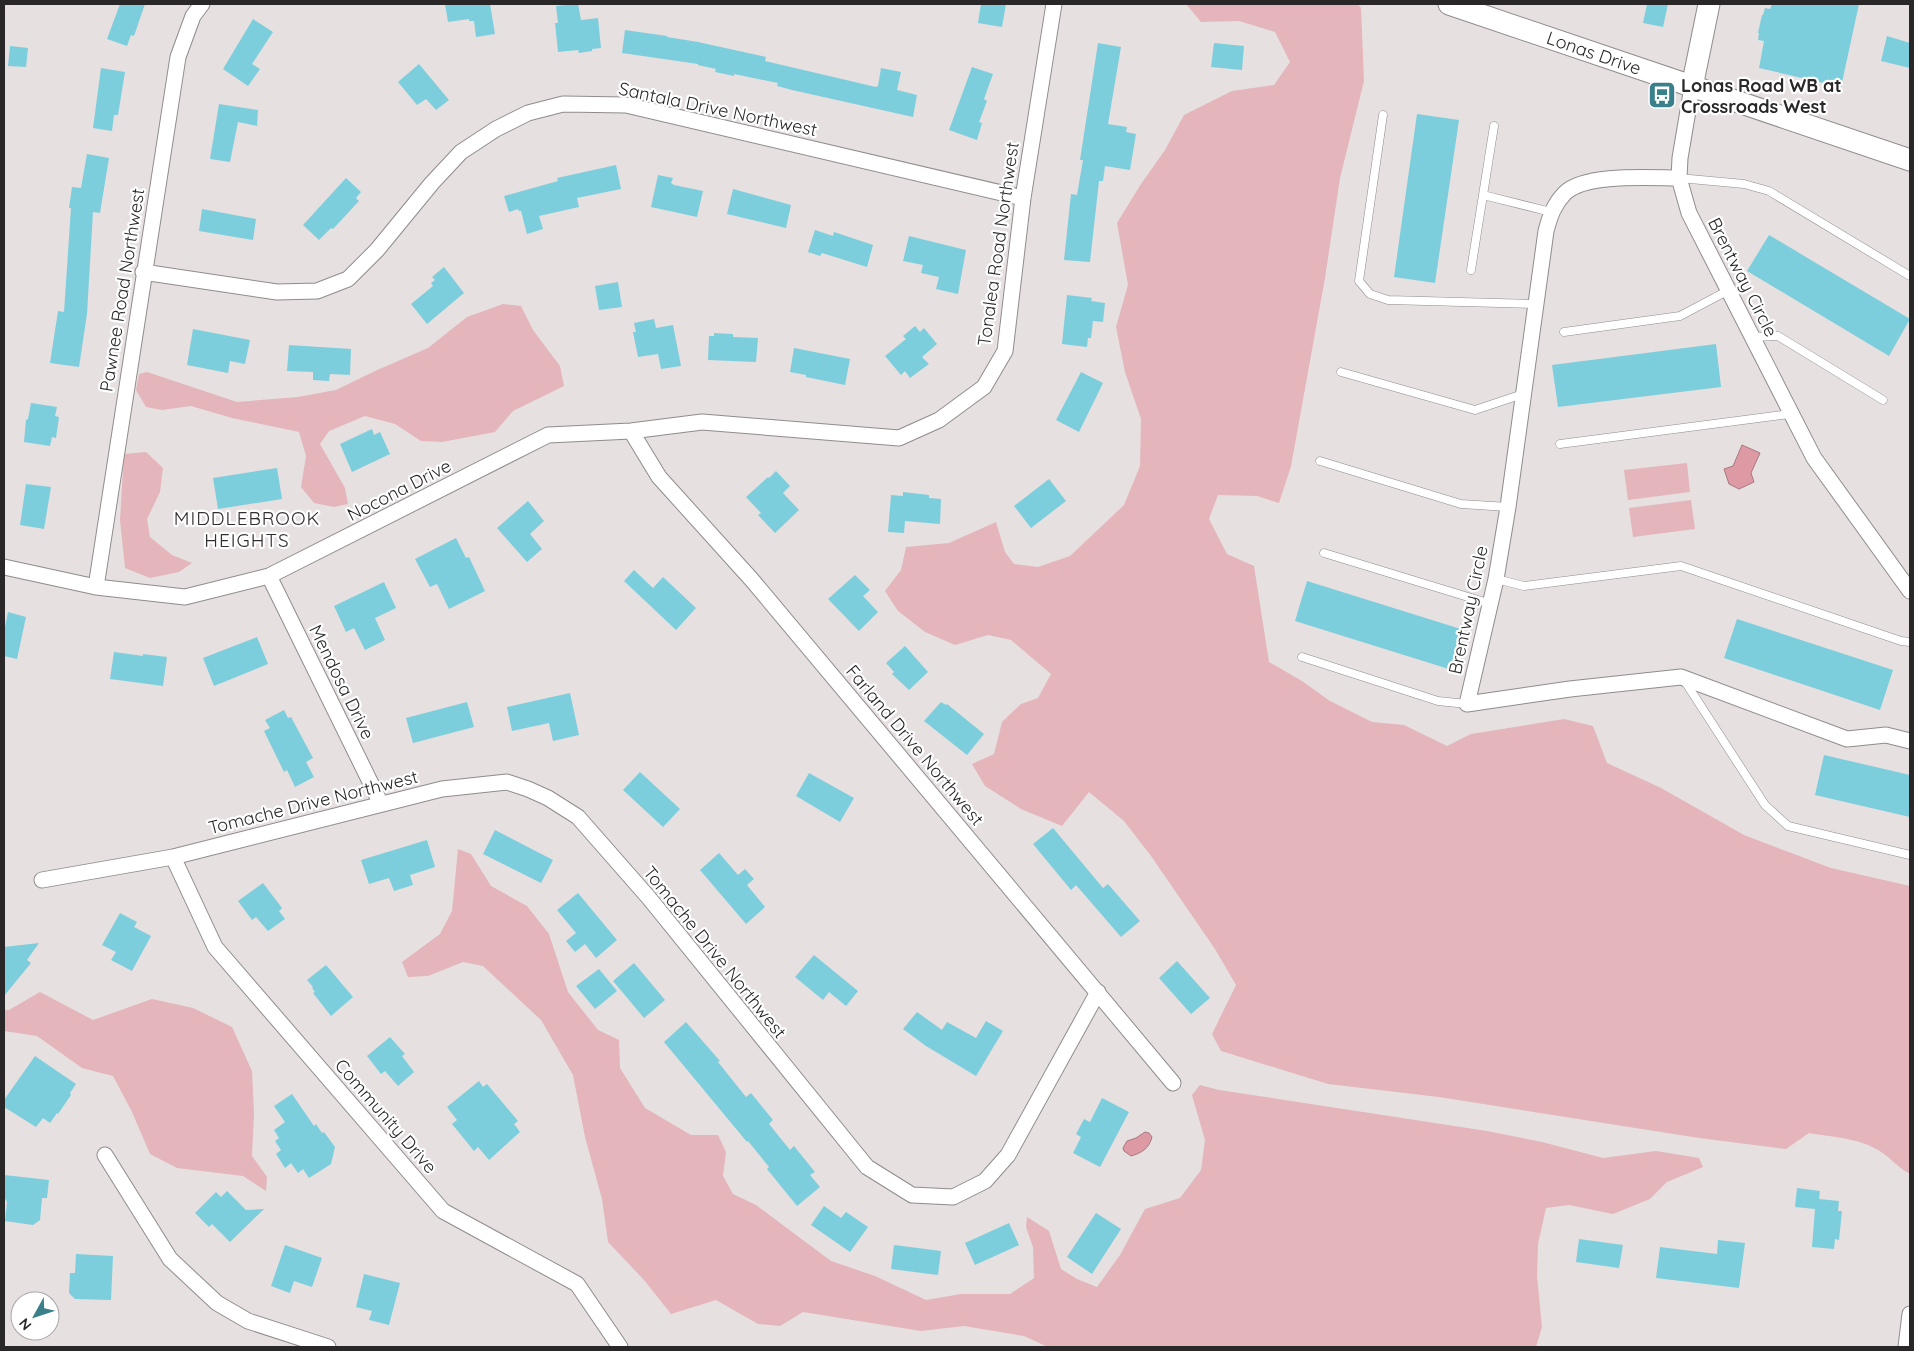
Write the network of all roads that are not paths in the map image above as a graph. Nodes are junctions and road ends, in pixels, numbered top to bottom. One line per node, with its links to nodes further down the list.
1 (202, 4): 14 (street, Pawnee Road Northwest)
2 (1054, 4): 11 (street, Tonalea Road Northwest)
3 (1449, 4): 5 (street, Lonas Drive)
4 (1710, 4): 5 (street)
5 (1692, 87): 8 (street, Lonas Drive); 9 (street, Brentway Circle)
6 (1383, 115): 17 (lane)
7 (1494, 126): 10 (lane)
8 (1910, 160)
9 (1680, 178): 12 (street, Brentway Circle); 15 (lane); 16 (street, Brentway Circle)
10 (1483, 194): 12 (lane); 13 (lane)
11 (1023, 198): 14 (street, Santala Drive Northwest); 24 (street, Tonalea Road Northwest)
12 (1551, 212): 17 (street, Brentway Circle)
13 (1471, 270)
14 (144, 272): 32 (street, Pawnee Road Northwest)
15 (1910, 276)
16 (1729, 290): 18 (lane); 19 (street, Brentway Circle)
17 (1535, 304): 21 (street, Brentway Circle)
18 (1564, 332)
19 (1752, 337): 22 (lane); 23 (street, Brentway Circle)
20 (1341, 372): 21 (lane)
21 (1523, 394): 27 (street, Brentway Circle)
22 (1883, 400)
23 (1790, 414): 25 (lane); 33 (street, Brentway Circle)
24 (631, 431): 30 (street, Nocona Drive); 44 (street, Farland Drive Northwest)
25 (1560, 444)
26 (1320, 461): 27 (lane)
27 (1508, 507): 31 (street, Brentway Circle)
28 (1324, 553): 34 (lane)
29 (4, 567): 32 (street, Nocona Drive)
30 (269, 576): 32 (street, Nocona Drive); 40 (street, Mendosa Drive)
31 (1496, 579): 34 (street, Brentway Circle); 35 (lane)
32 (96, 587)
33 (1910, 591)
34 (1491, 604): 38 (street, Brentway Circle)
35 (1910, 642)
36 (1302, 657): 38 (lane)
37 (1681, 676): 38 (street); 39 (street); 41 (lane)
38 (1467, 704)
39 (1910, 741)
40 (381, 804): 42 (street, Tomache Drive Northwest); 44 (street, Tomache Drive Northwest)
41 (1910, 855)
42 (173, 857): 43 (street, Tomache Drive Northwest); 49 (street, Community Drive)
43 (42, 880)
44 (1098, 992): 45 (street, Farland Drive Northwest)
45 (1173, 1083)
46 (105, 1155): 48 (street)
47 (1910, 1314): 50 (street)
48 (328, 1347)
49 (620, 1347)
50 (1906, 1347)

